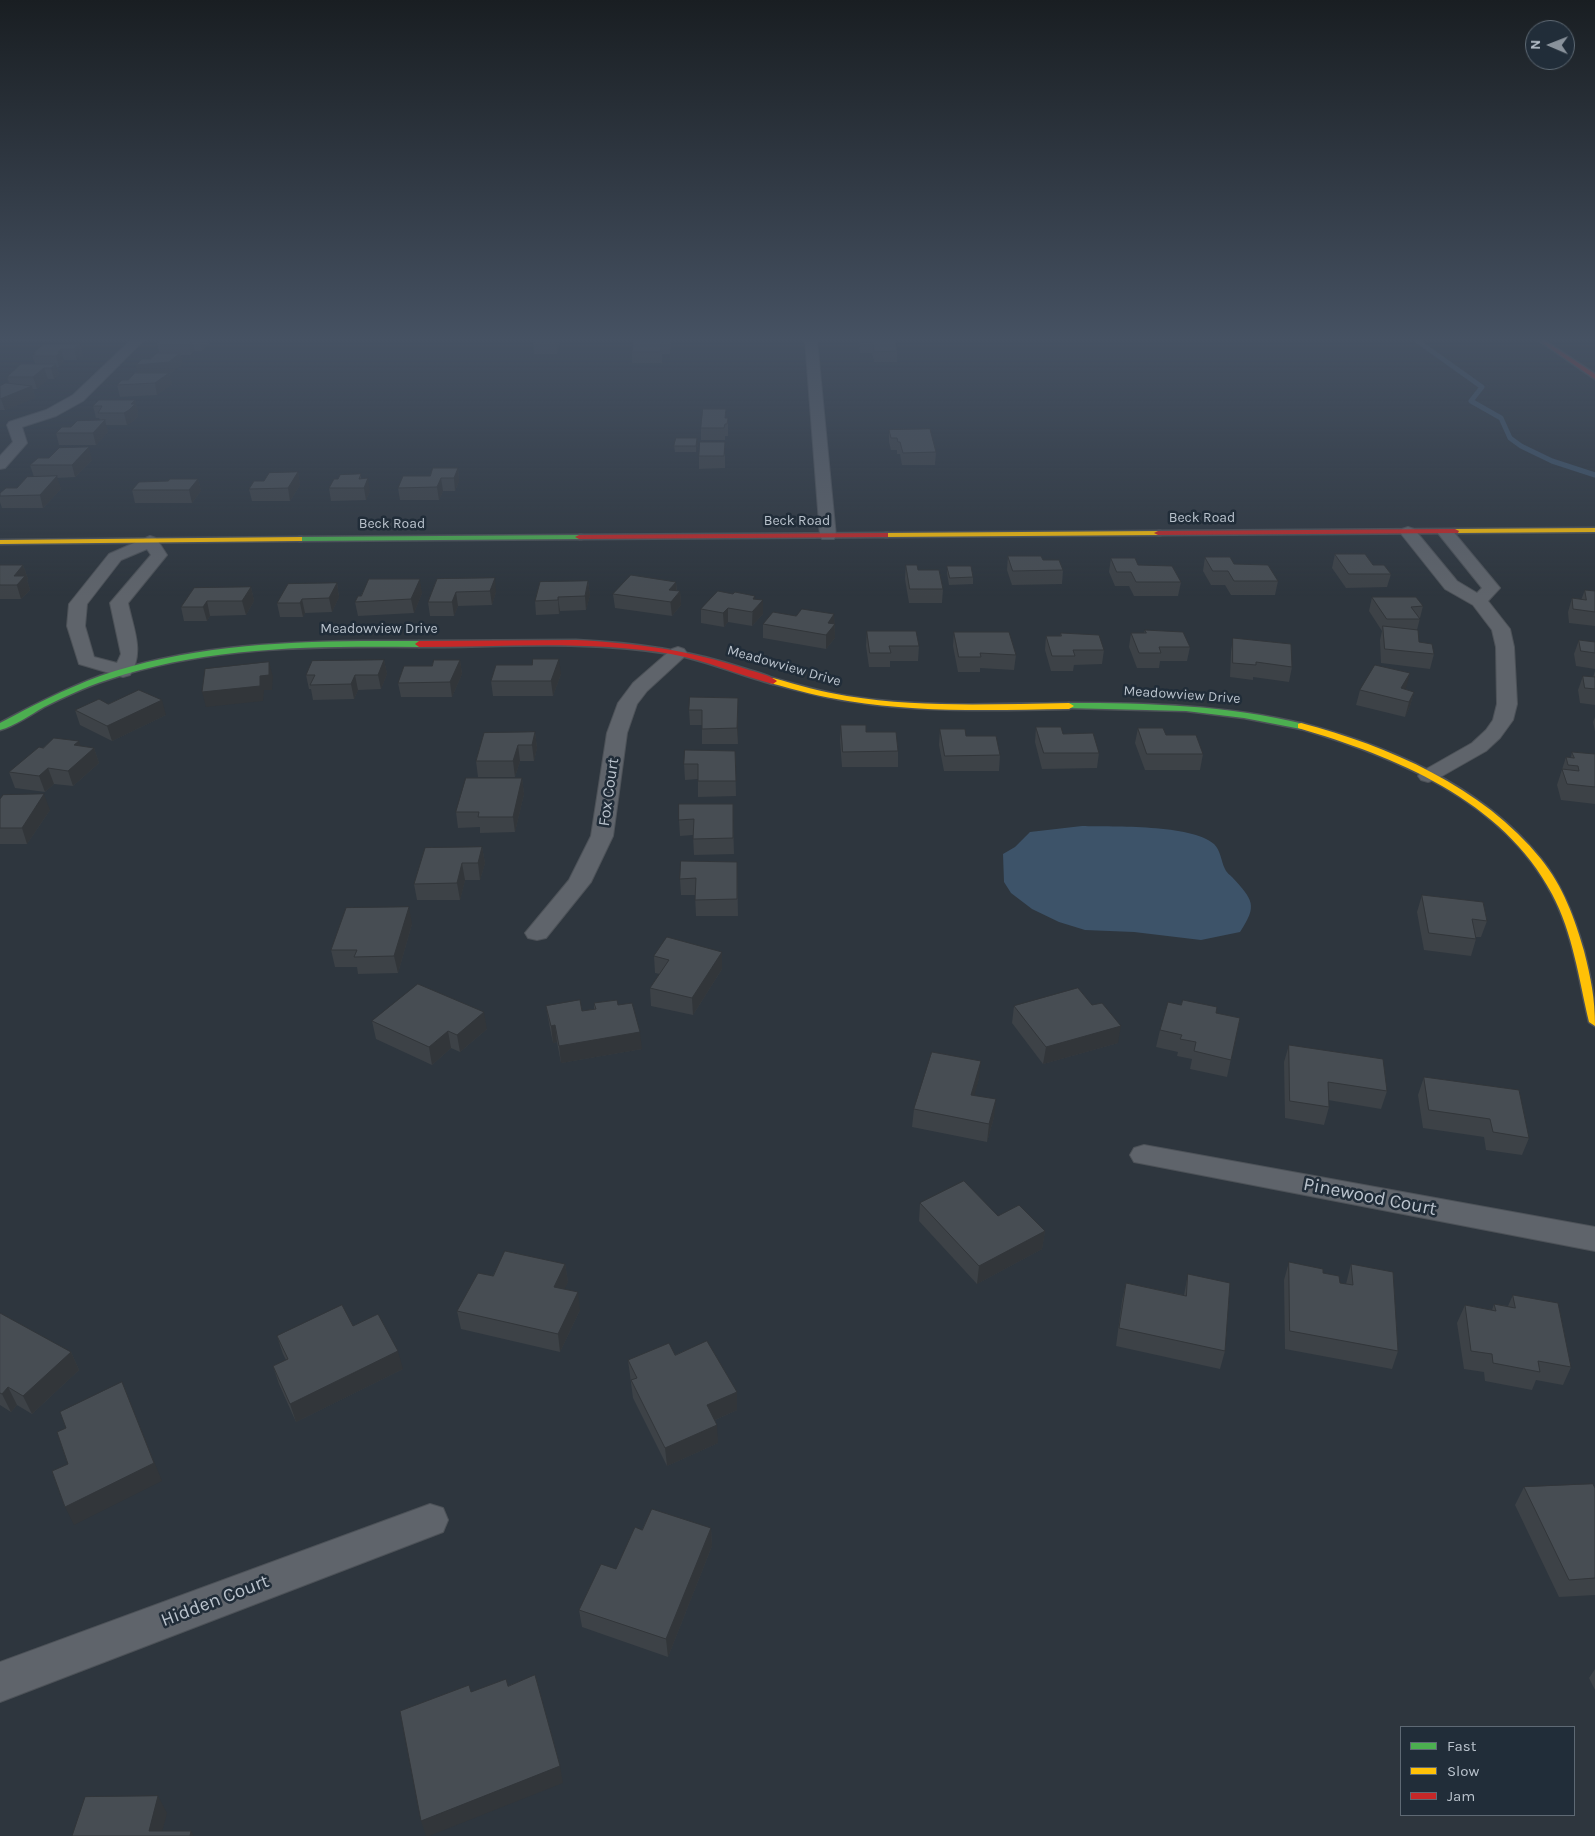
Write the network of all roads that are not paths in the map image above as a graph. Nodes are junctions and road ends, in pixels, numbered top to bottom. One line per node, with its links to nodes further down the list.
1 (14, 425): 3 (street)
2 (818, 426): 7 (street)
3 (0, 465)
4 (1595, 530): 6 (main road, Beck Road)
5 (1408, 532): 6 (main road, Beck Road); 7 (main road, Beck Road); 10 (street)
6 (1445, 532): 10 (street)
7 (828, 536): 8 (main road, Beck Road)
8 (150, 541): 9 (main road, Beck Road); 11 (street); 12 (street)
9 (0, 542)
10 (1479, 601): 16 (street)
11 (119, 603): 12 (street); 14 (street)
12 (78, 604): 14 (street)
13 (678, 653): 14 (main road, Meadowview Drive); 16 (main road, Meadowview Drive); 17 (street, Fox Court)
14 (123, 671): 15 (main road, Meadowview Drive)
15 (0, 727)
16 (1428, 776): 18 (main road, Meadowview Drive)
17 (538, 934)
18 (1595, 1022)
19 (1144, 1155): 20 (street, Pinewood Court)
20 (1595, 1239)
21 (430, 1520): 22 (street, Hidden Court)
22 (0, 1682)

